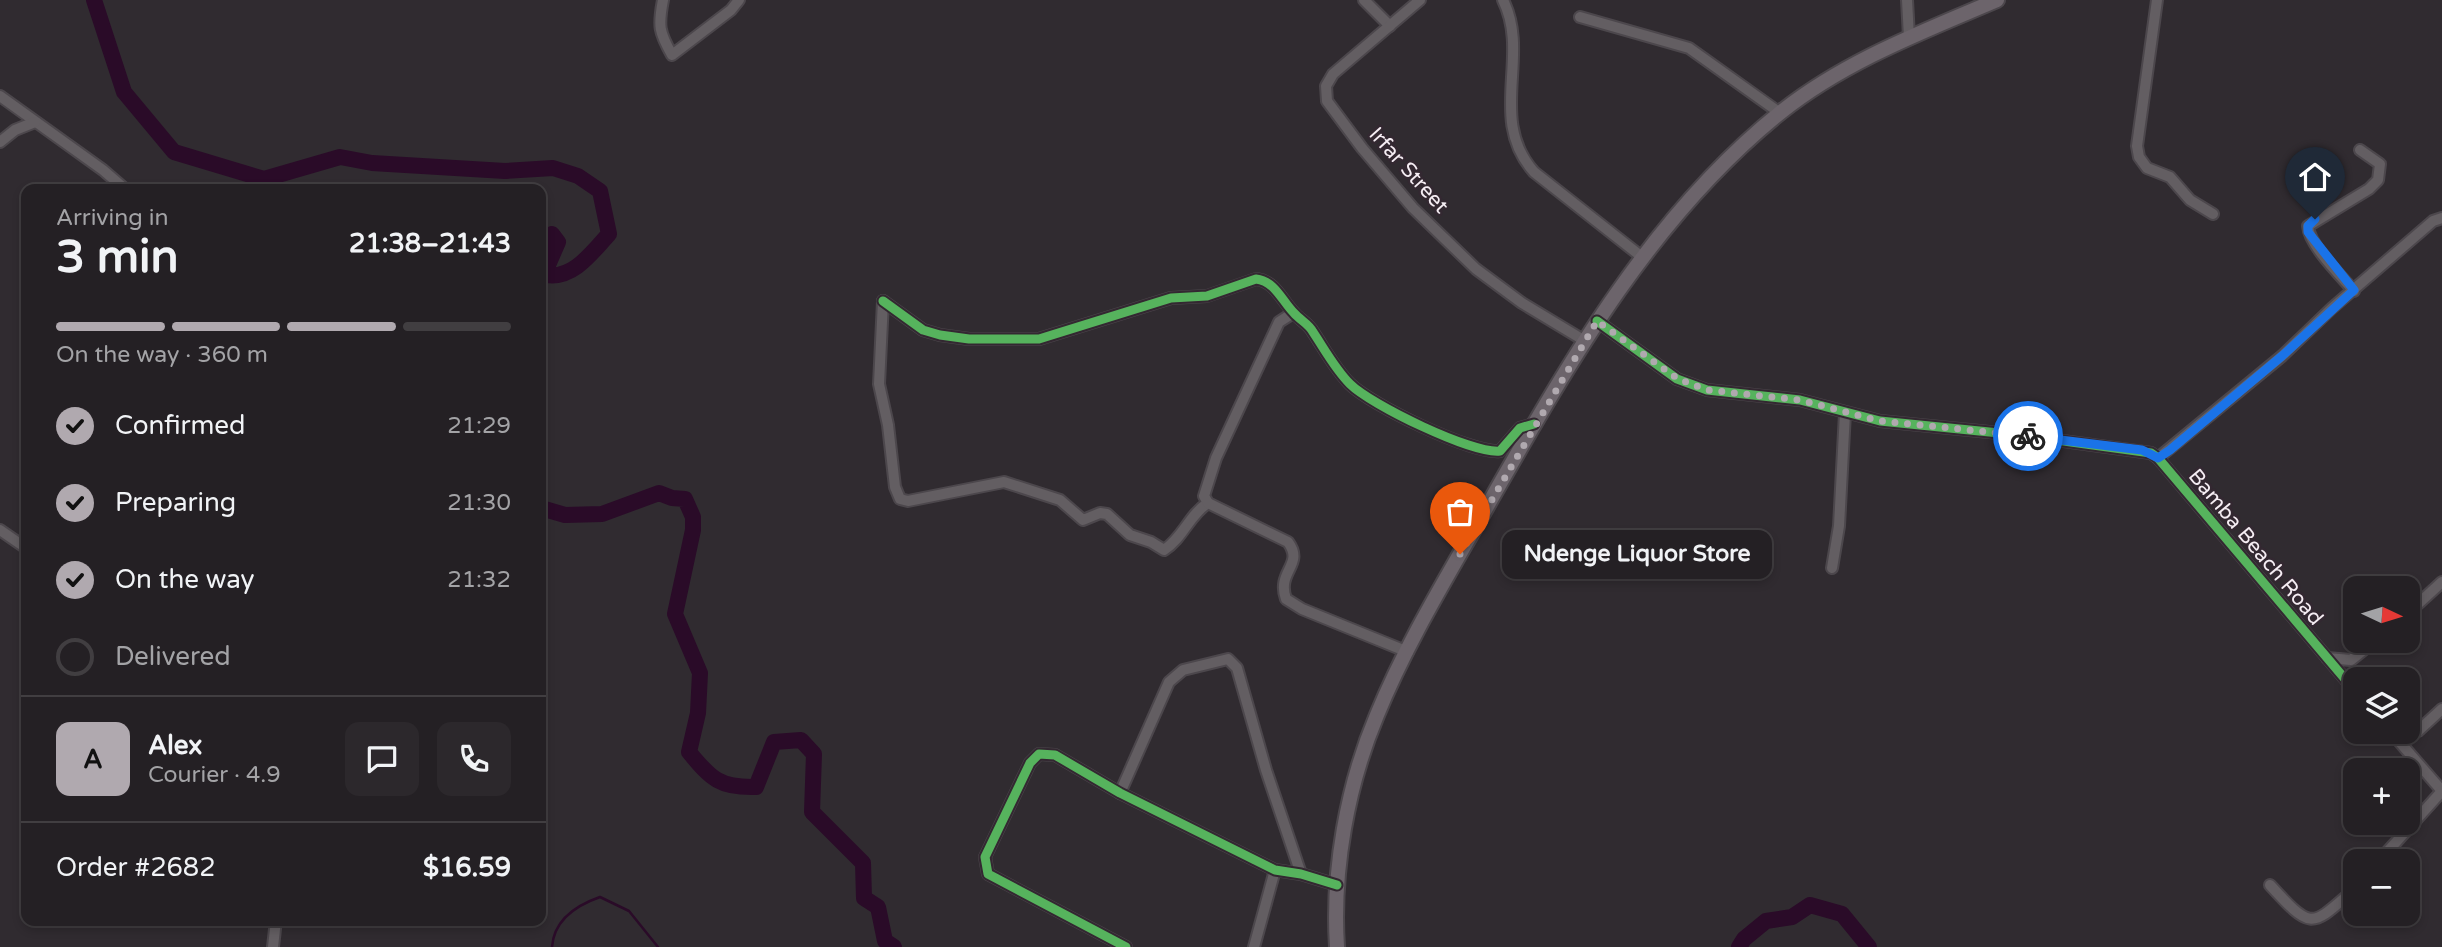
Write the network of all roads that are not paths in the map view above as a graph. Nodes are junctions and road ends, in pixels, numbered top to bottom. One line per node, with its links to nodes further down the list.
1 (663, 0): 2 (street)
2 (738, 0)
3 (1364, 0): 10 (street)
4 (1420, 0): 10 (street, Irfar Street)
5 (1503, 0): 20 (street)
6 (1907, 0): 11 (street)
7 (1997, 0): 11 (main road)
8 (2158, 0): 18 (street)
9 (1580, 18): 13 (street)
10 (1390, 26): 24 (street, Irfar Street)
11 (1909, 37): 13 (main road)
12 (0, 96): 14 (street)
13 (1780, 113): 20 (main road)
14 (36, 122): 15 (street); 17 (street)
15 (0, 142)
16 (2360, 150): 21 (street)
17 (119, 184)
18 (2213, 214)
19 (2442, 218): 21 (street)
20 (1642, 257): 23 (main road)
21 (2354, 290): 27 (street)
22 (1293, 313): 26 (street); 28 (street); 28 (street)
23 (1597, 321): 24 (main road); 25 (street)
24 (1585, 341): 26 (main road)
25 (1846, 413): 27 (street); 31 (street)
26 (1534, 424): 34 (main road)
27 (2158, 458): 36 (street, Bamba Beach Road)
28 (1208, 503): 34 (street)
29 (0, 530): 30 (street)
30 (21, 545)
31 (1832, 568)
32 (2442, 582): 33 (street)
33 (2420, 601)
34 (1408, 652): 46 (main road)
35 (2360, 653): 36 (street)
36 (2327, 658): 37 (street, Bamba Beach Road)
37 (2343, 677)
38 (2442, 709): 39 (street)
39 (2420, 729)
40 (2402, 744): 41 (street)
41 (2442, 791): 43 (street)
42 (1120, 793): 44 (street); 45 (street); 51 (street)
43 (2390, 849)
44 (1275, 870): 45 (street); 52 (street)
45 (1301, 874): 46 (street)
46 (1337, 885): 53 (main road)
47 (2270, 885): 48 (street)
48 (2343, 900)
49 (275, 926): 50 (street)
50 (273, 947)
51 (1126, 947)
52 (1254, 947)
53 (1337, 947)

